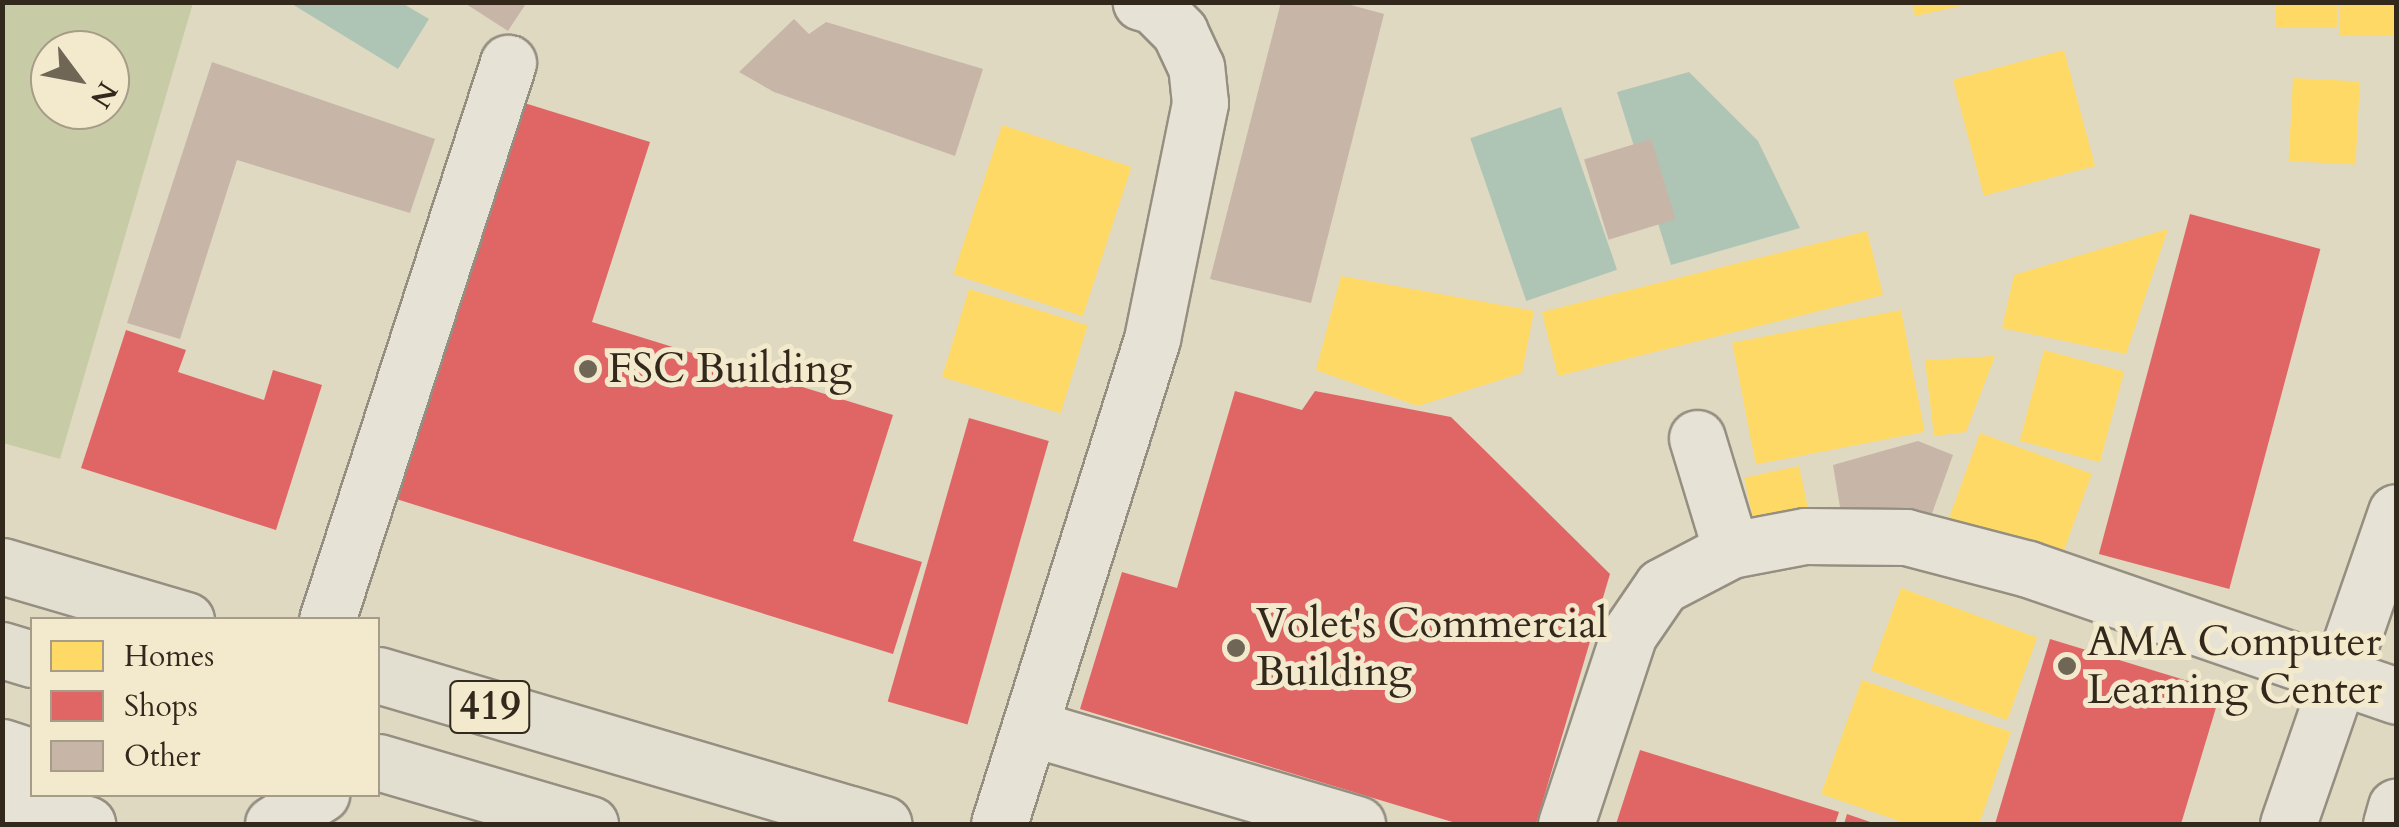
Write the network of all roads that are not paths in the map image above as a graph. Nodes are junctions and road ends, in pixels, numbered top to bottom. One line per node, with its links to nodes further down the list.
1 (1141, 2): 14 (street)
2 (508, 63): 8 (street)
3 (1698, 438): 5 (street)
4 (2396, 512): 12 (street)
5 (1731, 550): 12 (street); 27 (street)
6 (2, 566): 7 (highway)
7 (176, 617)
8 (328, 617)
9 (2, 650): 10 (highway)
10 (30, 658)
11 (380, 676): 24 (highway, 419)
12 (2337, 678): 13 (street); 28 (street)
13 (2396, 696)
14 (1032, 728): 25 (street); 26 (street)
15 (2, 747): 16 (street)
16 (30, 756)
17 (380, 764): 23 (highway, 419)
18 (316, 797): 22 (street)
19 (2, 799): 21 (street)
20 (2396, 807): 29 (street)
21 (87, 824)
22 (273, 824)
23 (590, 824)
24 (884, 824)
25 (999, 824)
26 (1358, 824)
27 (1566, 824)
28 (2288, 824)
29 (2390, 824)

